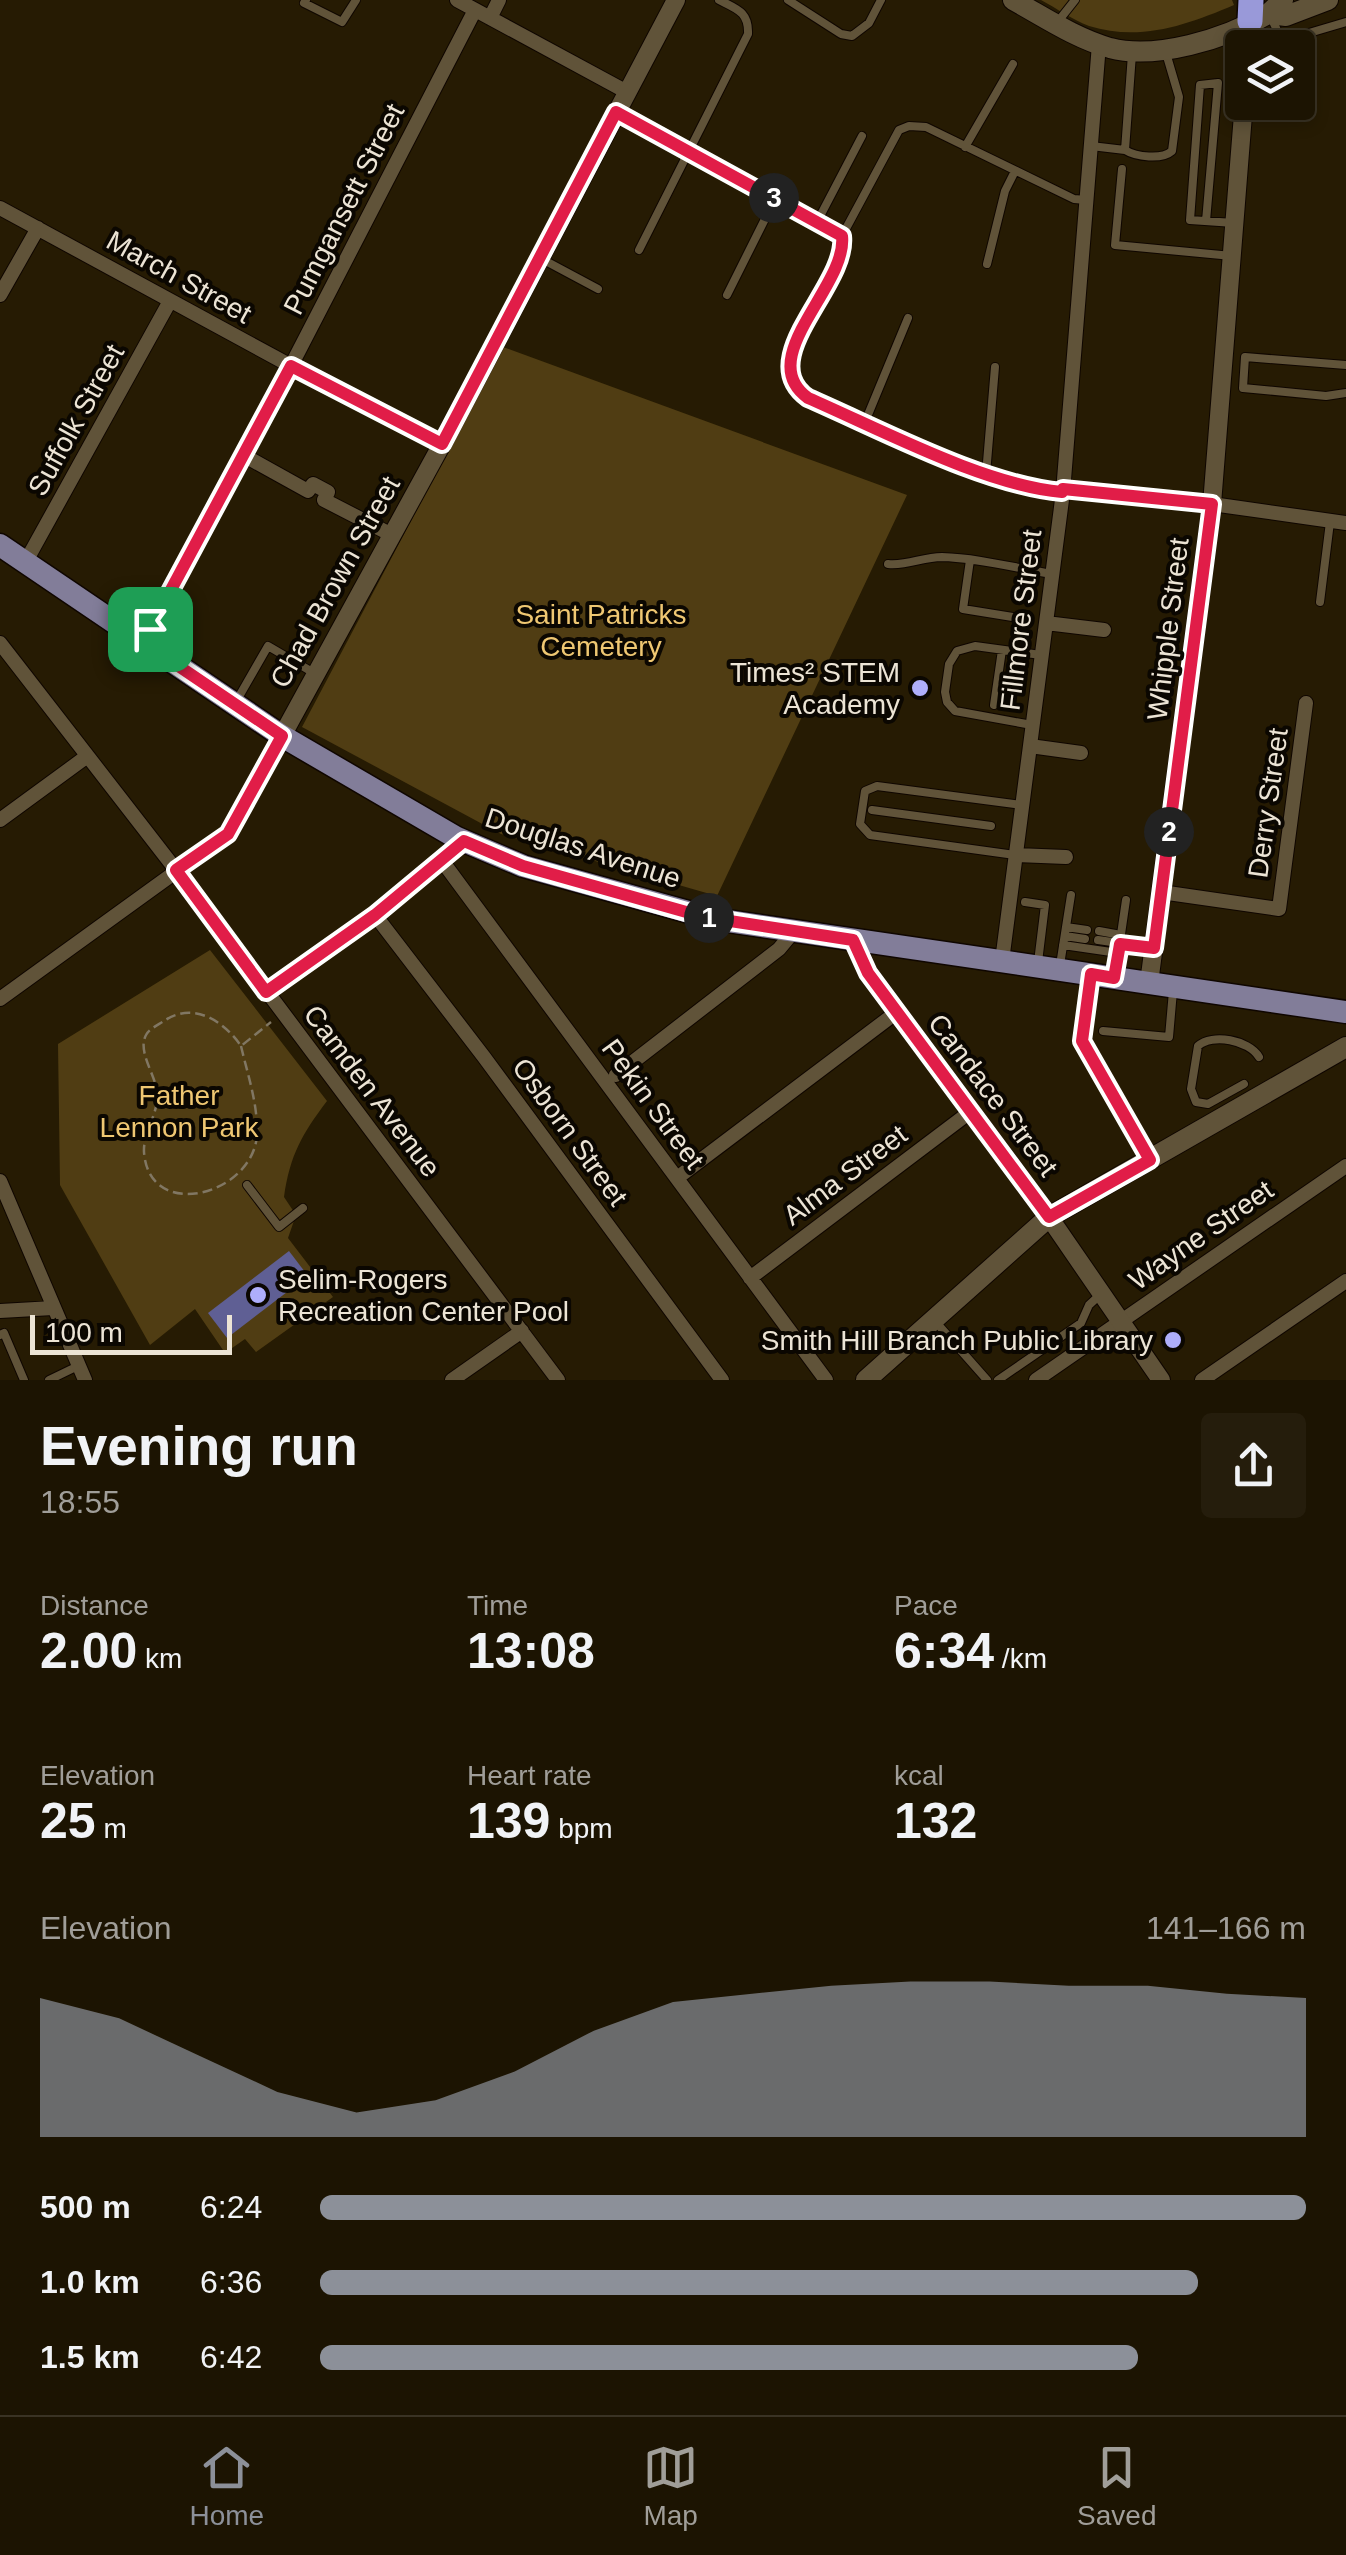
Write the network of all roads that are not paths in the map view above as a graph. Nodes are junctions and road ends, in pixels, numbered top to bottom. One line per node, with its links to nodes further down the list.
1 (306, 0): 2 (lane)
2 (356, 0)
3 (456, 0): 13 (street)
4 (498, 0): 14 (street)
5 (676, 0): 21 (street, Chad Brown Street)
6 (719, 0): 28 (lane)
7 (788, 0): 8 (lane)
8 (881, 0)
9 (1012, 0): 16 (main road)
10 (1075, 0): 16 (lane)
11 (1328, 0): 12 (main road)
12 (1263, 9): 15 (lane); 18 (main road)
13 (475, 10): 14 (street); 49 (street, Pumgansett Street)
14 (490, 18): 21 (street)
15 (1346, 22)
16 (1056, 24): 17 (main road)
17 (1099, 44): 19 (main road); 26 (street, Fillmore Street)
18 (1166, 50): 19 (main road); 27 (lane)
19 (1132, 51): 27 (lane)
20 (1013, 64): 25 (lane)
21 (626, 92): 22 (street, Chad Brown Street)
22 (616, 112): 28 (lane); 41 (street, Chad Brown Street)
23 (1243, 120): 36 (street, Whipple Street)
24 (862, 136): 35 (lane)
25 (965, 146): 30 (lane); 38 (lane)
26 (1091, 146): 27 (lane); 32 (street, Fillmore Street)
27 (1125, 150)
28 (688, 151): 31 (lane); 39 (lane)
29 (1122, 169): 40 (lane)
30 (1016, 171): 32 (lane); 42 (lane)
31 (774, 199): 35 (lane); 45 (lane)
32 (1086, 200): 58 (street, Fillmore Street)
33 (0, 208): 37 (street, March Street)
34 (1206, 221): 34 (lane); 36 (lane)
35 (817, 222): 38 (lane)
36 (1234, 223): 40 (street, Whipple Street)
37 (38, 228): 44 (street); 46 (street, March Street)
38 (842, 236): 54 (lane)
39 (638, 250)
40 (1232, 256): 51 (street, Whipple Street)
41 (540, 258): 43 (lane); 55 (street, Chad Brown Street)
42 (987, 264)
43 (598, 289)
44 (0, 294)
45 (727, 296)
46 (170, 301): 49 (street, March Street); 64 (street, Suffolk Street)
47 (908, 318): 54 (lane)
48 (1346, 365): 52 (lane)
49 (291, 366): 55 (street, March Street); 56 (street, Pumgansett Street)
50 (995, 366): 57 (lane)
51 (1221, 386): 52 (lane); 59 (street, Whipple Street)
52 (1243, 388): 53 (lane)
53 (1346, 393)
54 (865, 422): 57 (lane)
55 (442, 444): 61 (street, Chad Brown Street)
56 (243, 455): 61 (street); 71 (street, Pumgansett Street)
57 (986, 474): 58 (lane)
58 (1063, 491): 59 (street); 66 (street, Fillmore Street)
59 (1212, 504): 60 (street); 95 (street, Whipple Street)
60 (1338, 522): 67 (lane)
61 (392, 535): 75 (street, Chad Brown Street)
62 (0, 546): 64 (main road, Douglas Avenue)
63 (970, 560): 65 (lane); 66 (lane); 68 (lane)
64 (26, 563): 71 (main road, Douglas Avenue)
65 (888, 564)
66 (1052, 574): 69 (street, Fillmore Street)
67 (1320, 602)
68 (1020, 618)
69 (1046, 623): 70 (street); 74 (street, Fillmore Street)
70 (1104, 630)
71 (143, 642): 77 (main road, Douglas Avenue)
72 (0, 643): 83 (street, Camden Avenue)
73 (1002, 650): 74 (lane); 78 (lane); 79 (lane)
74 (1041, 656): 79 (street, Fillmore Street)
75 (317, 674): 77 (lane); 80 (street, Chad Brown Street)
76 (1306, 703): 95 (street, Derry Street)
77 (235, 704): 80 (main road, Douglas Avenue)
78 (994, 705)
79 (1032, 725): 81 (street, Fillmore Street)
80 (282, 736): 90 (main road, Douglas Avenue); 94 (street, Chad Brown Street)
81 (1030, 746): 82 (street); 85 (street, Fillmore Street)
82 (1081, 753)
83 (86, 757): 88 (street); 94 (street, Camden Avenue)
84 (907, 790): 85 (lane); 87 (lane); 91 (lane)
85 (1022, 805): 91 (street, Fillmore Street)
86 (872, 810): 87 (lane)
87 (904, 814): 89 (lane)
88 (0, 820)
89 (991, 826)
90 (464, 841): 93 (street); 100 (main road, Douglas Avenue)
91 (1016, 855): 92 (street); 107 (street, Fillmore Street)
92 (1066, 857)
93 (440, 858): 99 (street); 124 (street, Pekin Street)
94 (176, 870): 112 (street, Camden Avenue); 113 (street, Chad Brown Street)
95 (1161, 892): 106 (street, Whipple Street)
96 (1070, 895): 102 (lane)
97 (1126, 900): 105 (lane)
98 (1025, 902): 108 (lane)
99 (375, 915): 112 (street); 144 (street, Osborn Street)
100 (794, 931): 104 (main road, Douglas Avenue); 119 (street)
101 (1086, 934): 102 (lane)
102 (1065, 936): 105 (lane); 108 (lane)
103 (1098, 936): 105 (lane)
104 (853, 940): 107 (main road, Douglas Avenue); 114 (street, Candace Street)
105 (1119, 944): 106 (lane); 109 (lane)
106 (1154, 948): 110 (street, Whipple Street)
107 (1002, 961): 108 (main road, Douglas Avenue)
108 (1048, 968): 109 (main road, Douglas Avenue)
109 (1103, 976): 110 (main road, Douglas Avenue); 122 (street)
110 (1149, 983): 111 (main road, Douglas Avenue)
111 (1173, 986): 115 (main road, Douglas Avenue); 116 (lane)
112 (269, 996): 136 (street, Camden Avenue)
113 (0, 999)
114 (897, 1012): 121 (street, Candace Street); 124 (street)
115 (1346, 1012)
116 (1103, 1030)
117 (1346, 1047): 122 (main road)
118 (1259, 1057): 120 (lane)
119 (616, 1075)
120 (1244, 1084)
121 (970, 1112): 128 (street, Candace Street); 129 (street, Alma Street)
122 (1150, 1160): 128 (main road)
123 (1346, 1166): 135 (street, Wayne Street)
124 (676, 1178): 129 (street, Pekin Street)
125 (0, 1181): 132 (street)
126 (247, 1184): 127 (lane)
127 (303, 1208)
128 (1049, 1217): 131 (street, Candace Street); 134 (main road)
129 (750, 1278): 145 (street, Pekin Street)
130 (1346, 1282): 150 (street)
131 (1102, 1293): 135 (street, Candace Street); 147 (lane)
132 (54, 1308): 133 (street); 138 (street)
133 (0, 1311)
134 (934, 1320): 139 (main road); 146 (lane)
135 (1122, 1321): 148 (street, Wayne Street); 149 (street, Candace Street)
136 (522, 1331): 142 (street); 143 (street, Camden Avenue)
137 (0, 1335): 140 (lane)
138 (82, 1373): 141 (lane)
139 (871, 1379)
140 (24, 1380)
141 (49, 1380)
142 (452, 1380)
143 (558, 1380)
144 (722, 1380)
145 (826, 1380)
146 (987, 1380)
147 (998, 1380)
148 (1036, 1380)
149 (1161, 1380)
150 (1202, 1380)

